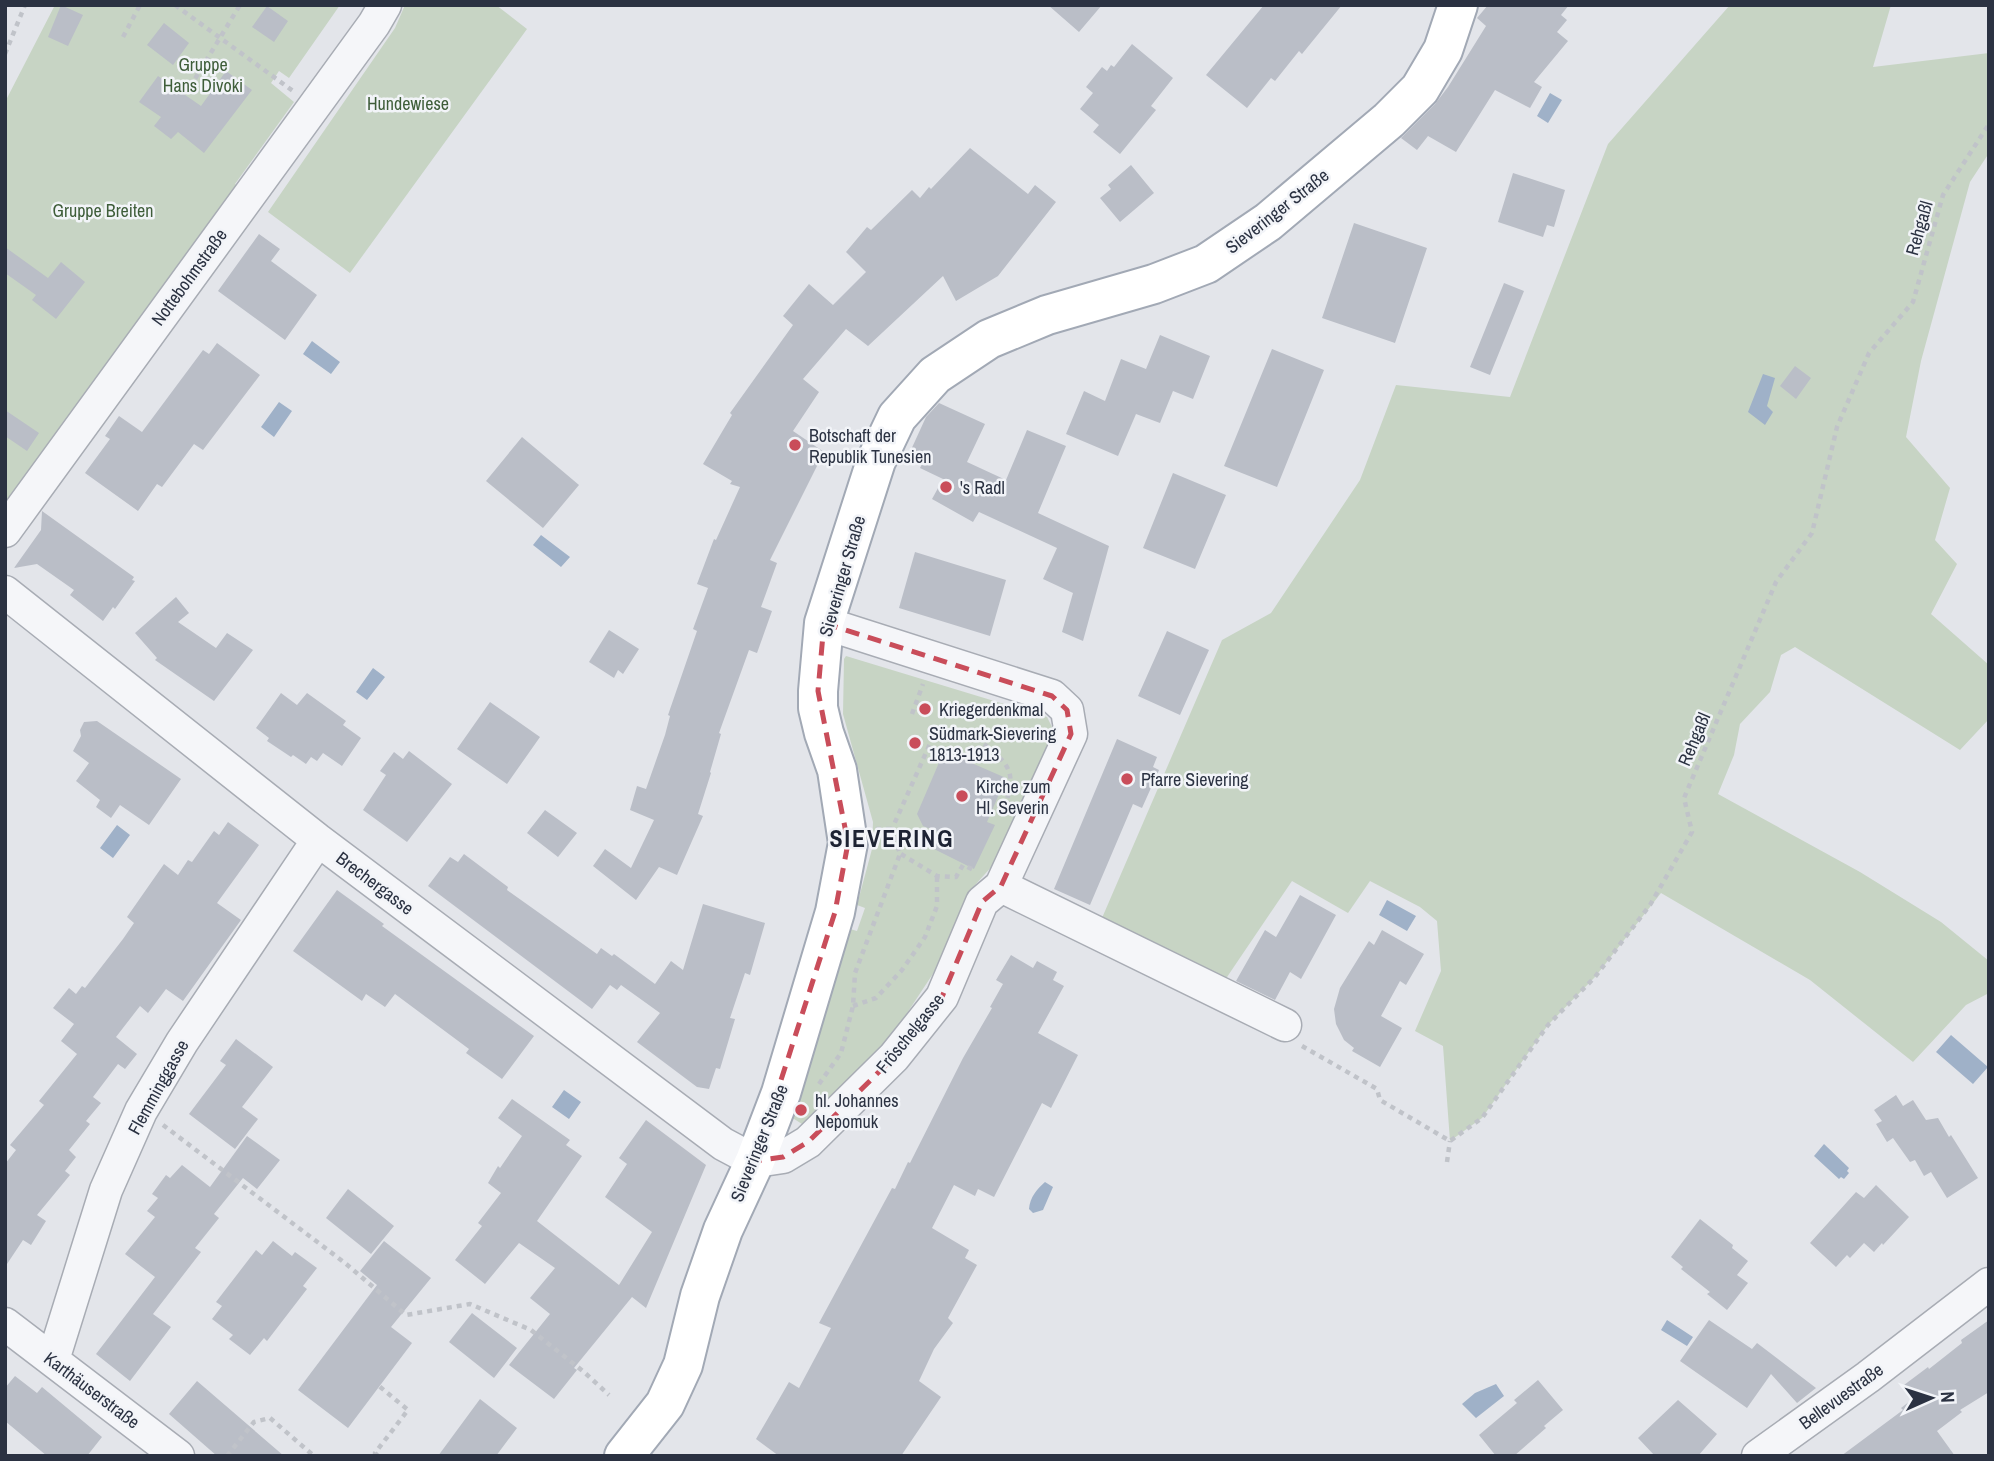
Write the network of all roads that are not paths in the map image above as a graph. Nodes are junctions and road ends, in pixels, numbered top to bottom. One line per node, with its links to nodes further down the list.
1 (1458, 5): 5 (main road, Sieveringer Straße)
2 (380, 15): 3 (street, Nottebohmstraße)
3 (5, 531)
4 (5, 592): 6 (street, Brechergasse)
5 (824, 624): 7 (street, Fröschelgasse); 9 (main road, Sieveringer Straße)
6 (318, 841): 9 (street, Brechergasse); 12 (street, Flemminggasse)
7 (992, 874): 8 (street); 9 (street, Fröschelgasse)
8 (1289, 1033)
9 (755, 1161): 14 (main road, Sieveringer Straße)
10 (1989, 1284): 15 (street, Bellevuestraße)
11 (5, 1324): 12 (street, Karthäuserstraße)
12 (53, 1360): 13 (street, Karthäuserstraße)
13 (178, 1456)
14 (624, 1456)
15 (1758, 1456)

